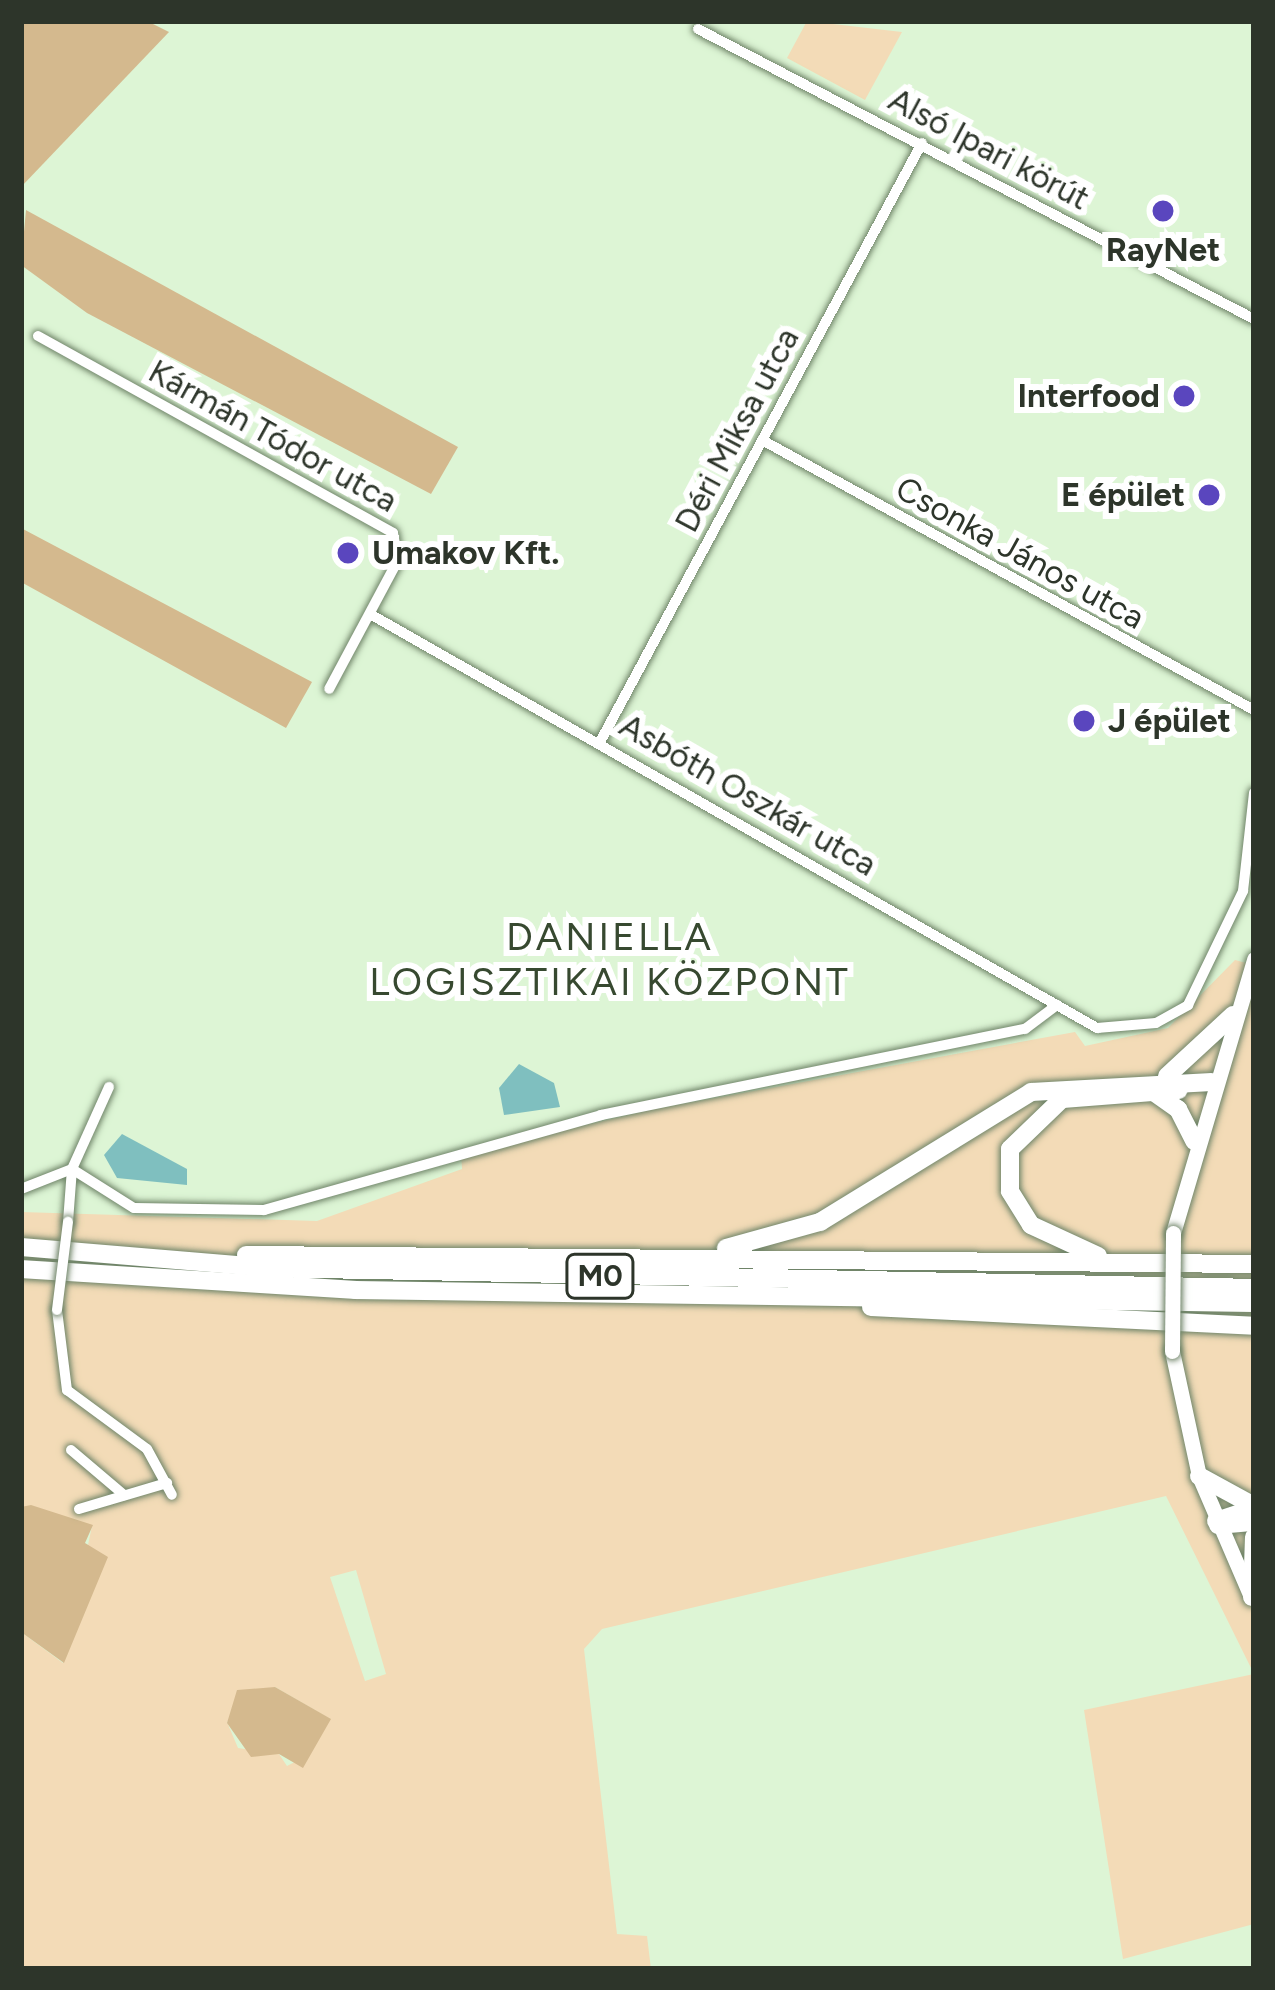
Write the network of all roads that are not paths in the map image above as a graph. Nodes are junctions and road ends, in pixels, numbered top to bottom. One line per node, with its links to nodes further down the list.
1 (698, 29): 2 (street, Alsó Ipari körút)
2 (922, 143): 3 (street, Alsó Ipari körút); 5 (street, Déri Miksa utca)
3 (1254, 319)
4 (38, 336): 6 (street, Kármán Tódor utca)
5 (762, 440): 8 (street, Csonka János utca); 9 (street, Déri Miksa utca)
6 (370, 614): 7 (street, Kármán Tódor utca); 9 (street, Asbóth Oszkár utca)
7 (329, 688)
8 (1254, 710)
9 (600, 742): 12 (street, Asbóth Oszkár utca)
10 (1254, 793): 12 (street, Asbóth Oszkár utca)
11 (1254, 959): 13 (main road)
12 (1057, 1005): 18 (street)
13 (1233, 1016): 14 (main road); 15 (highway)
14 (1212, 1082): 15 (highway); 17 (main road)
15 (1157, 1085): 17 (highway); 21 (highway); 23 (highway)
16 (109, 1088): 18 (street)
17 (1194, 1141): 31 (main road, bridge)
18 (72, 1169): 19 (street); 32 (street, bridge)
19 (21, 1189)
20 (21, 1247): 22 (highway, M0)
21 (660, 1254): 22 (highway); 23 (highway)
22 (86, 1256): 26 (highway, M0)
23 (1141, 1263): 24 (highway)
24 (1254, 1264)
25 (21, 1269): 27 (highway, M0)
26 (1254, 1288)
27 (807, 1297): 28 (highway, M0); 29 (highway)
28 (1254, 1304)
29 (1250, 1326)
30 (71, 1450): 32 (street)
31 (1199, 1476): 33 (highway); 36 (main road)
32 (124, 1495): 34 (street)
33 (1254, 1508): 36 (highway)
34 (79, 1509)
35 (1254, 1522): 36 (highway)
36 (1217, 1523): 38 (main road)
37 (1254, 1537): 38 (highway)
38 (1253, 1600)

